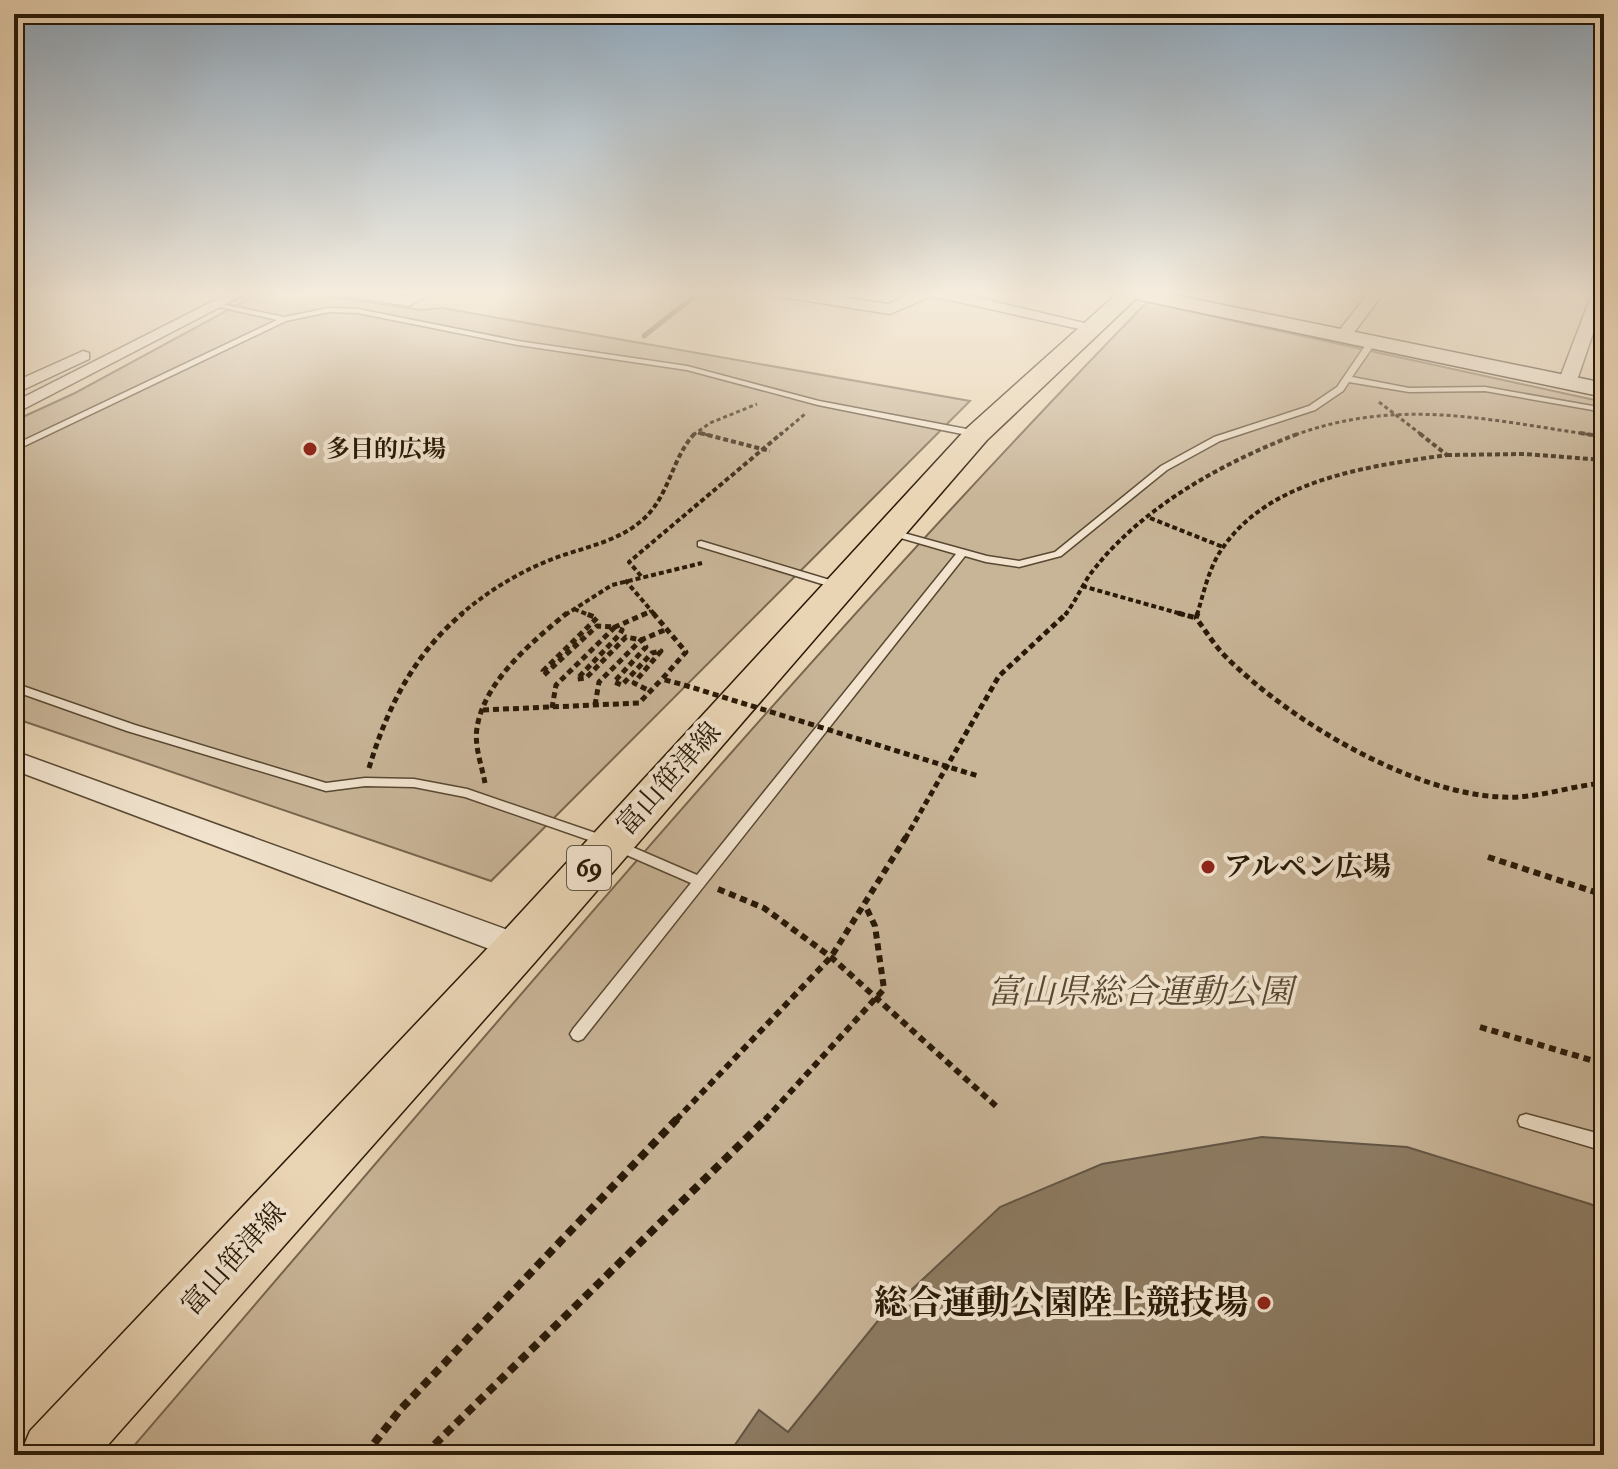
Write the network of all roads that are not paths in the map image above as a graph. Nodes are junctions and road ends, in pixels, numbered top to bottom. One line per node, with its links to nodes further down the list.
1 (75, 360): 11 (street)
2 (102, 360): 13 (street)
3 (199, 360): 16 (lane)
4 (630, 360): 15 (lane)
5 (1058, 360): 15 (main road, 富山笹津線 / 69)
6 (1360, 360): 9 (lane)
7 (1455, 360): 10 (main road)
8 (1575, 360): 10 (street)
9 (1347, 379): 14 (lane); 19 (lane)
10 (1567, 383): 12 (main road)
11 (14, 389)
12 (1604, 390)
13 (14, 409)
14 (1604, 410)
15 (977, 434): 17 (main road, 富山笹津線 / 69)
16 (14, 448)
17 (890, 532): 19 (lane); 20 (main road, 富山笹津線 / 69)
18 (701, 544): 20 (lane)
19 (963, 552): 24 (lane)
20 (842, 586): 23 (main road, 富山笹津線 / 69)
21 (14, 687): 23 (lane)
22 (14, 760): 25 (street)
23 (611, 843): 24 (lane); 25 (main road, 富山笹津線 / 69)
24 (699, 881): 26 (lane)
25 (519, 947): 29 (main road, 富山笹津線 / 69)
26 (578, 1034)
27 (1526, 1121): 28 (lane)
28 (1604, 1143)
29 (54, 1455)

